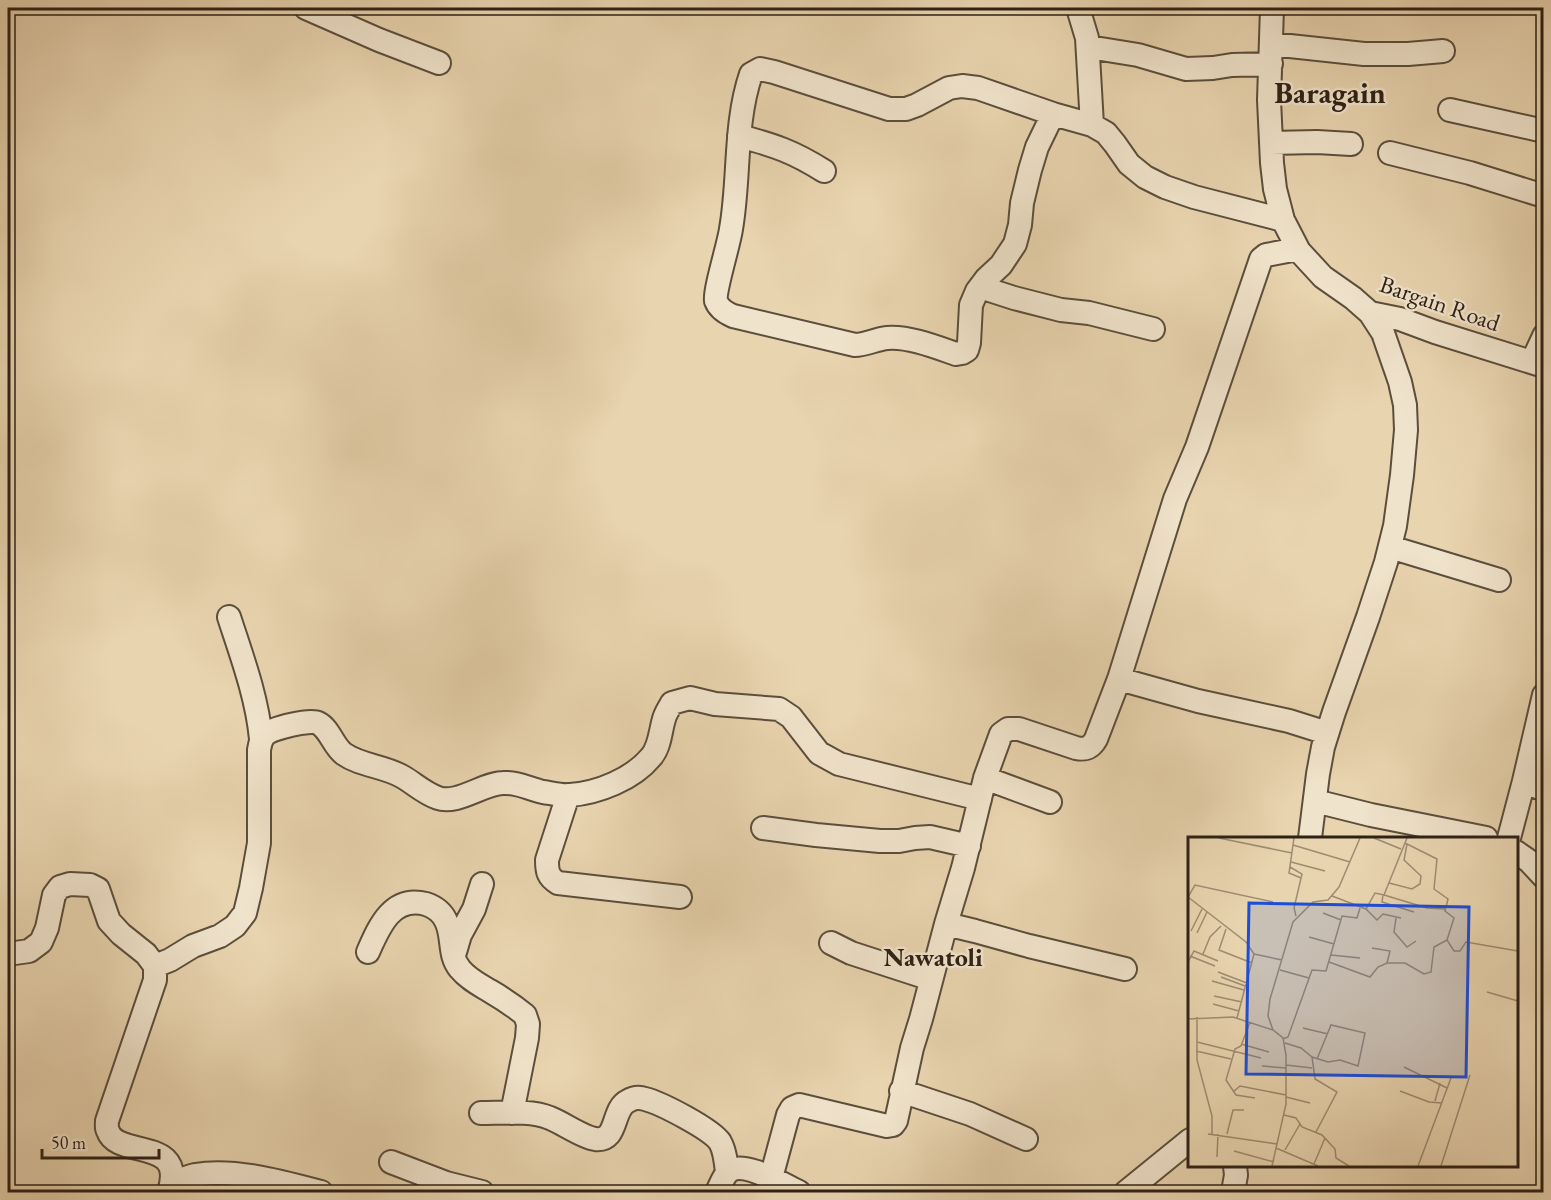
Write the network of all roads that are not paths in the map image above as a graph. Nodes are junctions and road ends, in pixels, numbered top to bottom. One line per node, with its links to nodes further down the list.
1 (306, 8): 7 (street)
2 (1078, 8): 4 (street)
3 (1272, 8): 6 (street, Bargain Road)
4 (1088, 49): 6 (street); 10 (street)
5 (1443, 51): 6 (street)
6 (1271, 54): 13 (street, Bargain Road)
7 (439, 63)
8 (1449, 110): 11 (street)
9 (1053, 114): 10 (street); 12 (street); 20 (street)
10 (1092, 125): 18 (street)
11 (1544, 131)
12 (739, 136): 16 (street); 20 (street)
13 (1271, 143): 14 (street); 18 (street, Bargain Road)
14 (1351, 144)
15 (1390, 153): 17 (street)
16 (824, 171)
17 (1544, 196)
18 (1283, 220): 19 (street, Bargain Road)
19 (1298, 249): 21 (street, Bargain Road); 28 (street)
20 (980, 287): 22 (street)
21 (1370, 313): 24 (street, Bargain Road); 25 (street)
22 (1153, 329)
23 (1544, 336): 24 (street)
24 (1538, 364)
25 (1390, 547): 26 (street); 30 (street)
26 (1499, 580)
27 (229, 617): 31 (street)
28 (1119, 679): 30 (street); 33 (street)
29 (1544, 695): 32 (street)
30 (1328, 733): 35 (street)
31 (261, 739): 34 (street); 51 (street)
32 (1534, 786): 40 (street)
33 (983, 789): 34 (street); 36 (street); 41 (street)
34 (568, 795): 45 (street)
35 (1315, 801): 38 (street); 39 (street)
36 (1050, 802)
37 (763, 828): 41 (street)
38 (1310, 837)
39 (1482, 837)
40 (1509, 837)
41 (969, 846): 46 (street)
42 (1518, 853): 43 (street)
43 (1544, 876)
44 (482, 884): 50 (street)
45 (680, 897)
46 (946, 924): 52 (street); 53 (street)
47 (831, 943): 53 (street)
48 (368, 952): 50 (street)
49 (8, 954): 51 (street)
50 (453, 958): 56 (street)
51 (155, 966): 63 (street)
52 (1125, 969)
53 (931, 979): 54 (street)
54 (902, 1091): 57 (street); 61 (street)
55 (482, 1113): 56 (street)
56 (512, 1113): 62 (street)
57 (1026, 1139)
58 (1188, 1142): 67 (street)
59 (391, 1162): 65 (street)
60 (1235, 1167): 68 (street)
61 (771, 1178): 62 (street); 66 (street)
62 (722, 1183)
63 (171, 1188): 64 (street)
64 (321, 1192)
65 (482, 1192)
66 (799, 1192)
67 (1126, 1192)
68 (1233, 1192)

